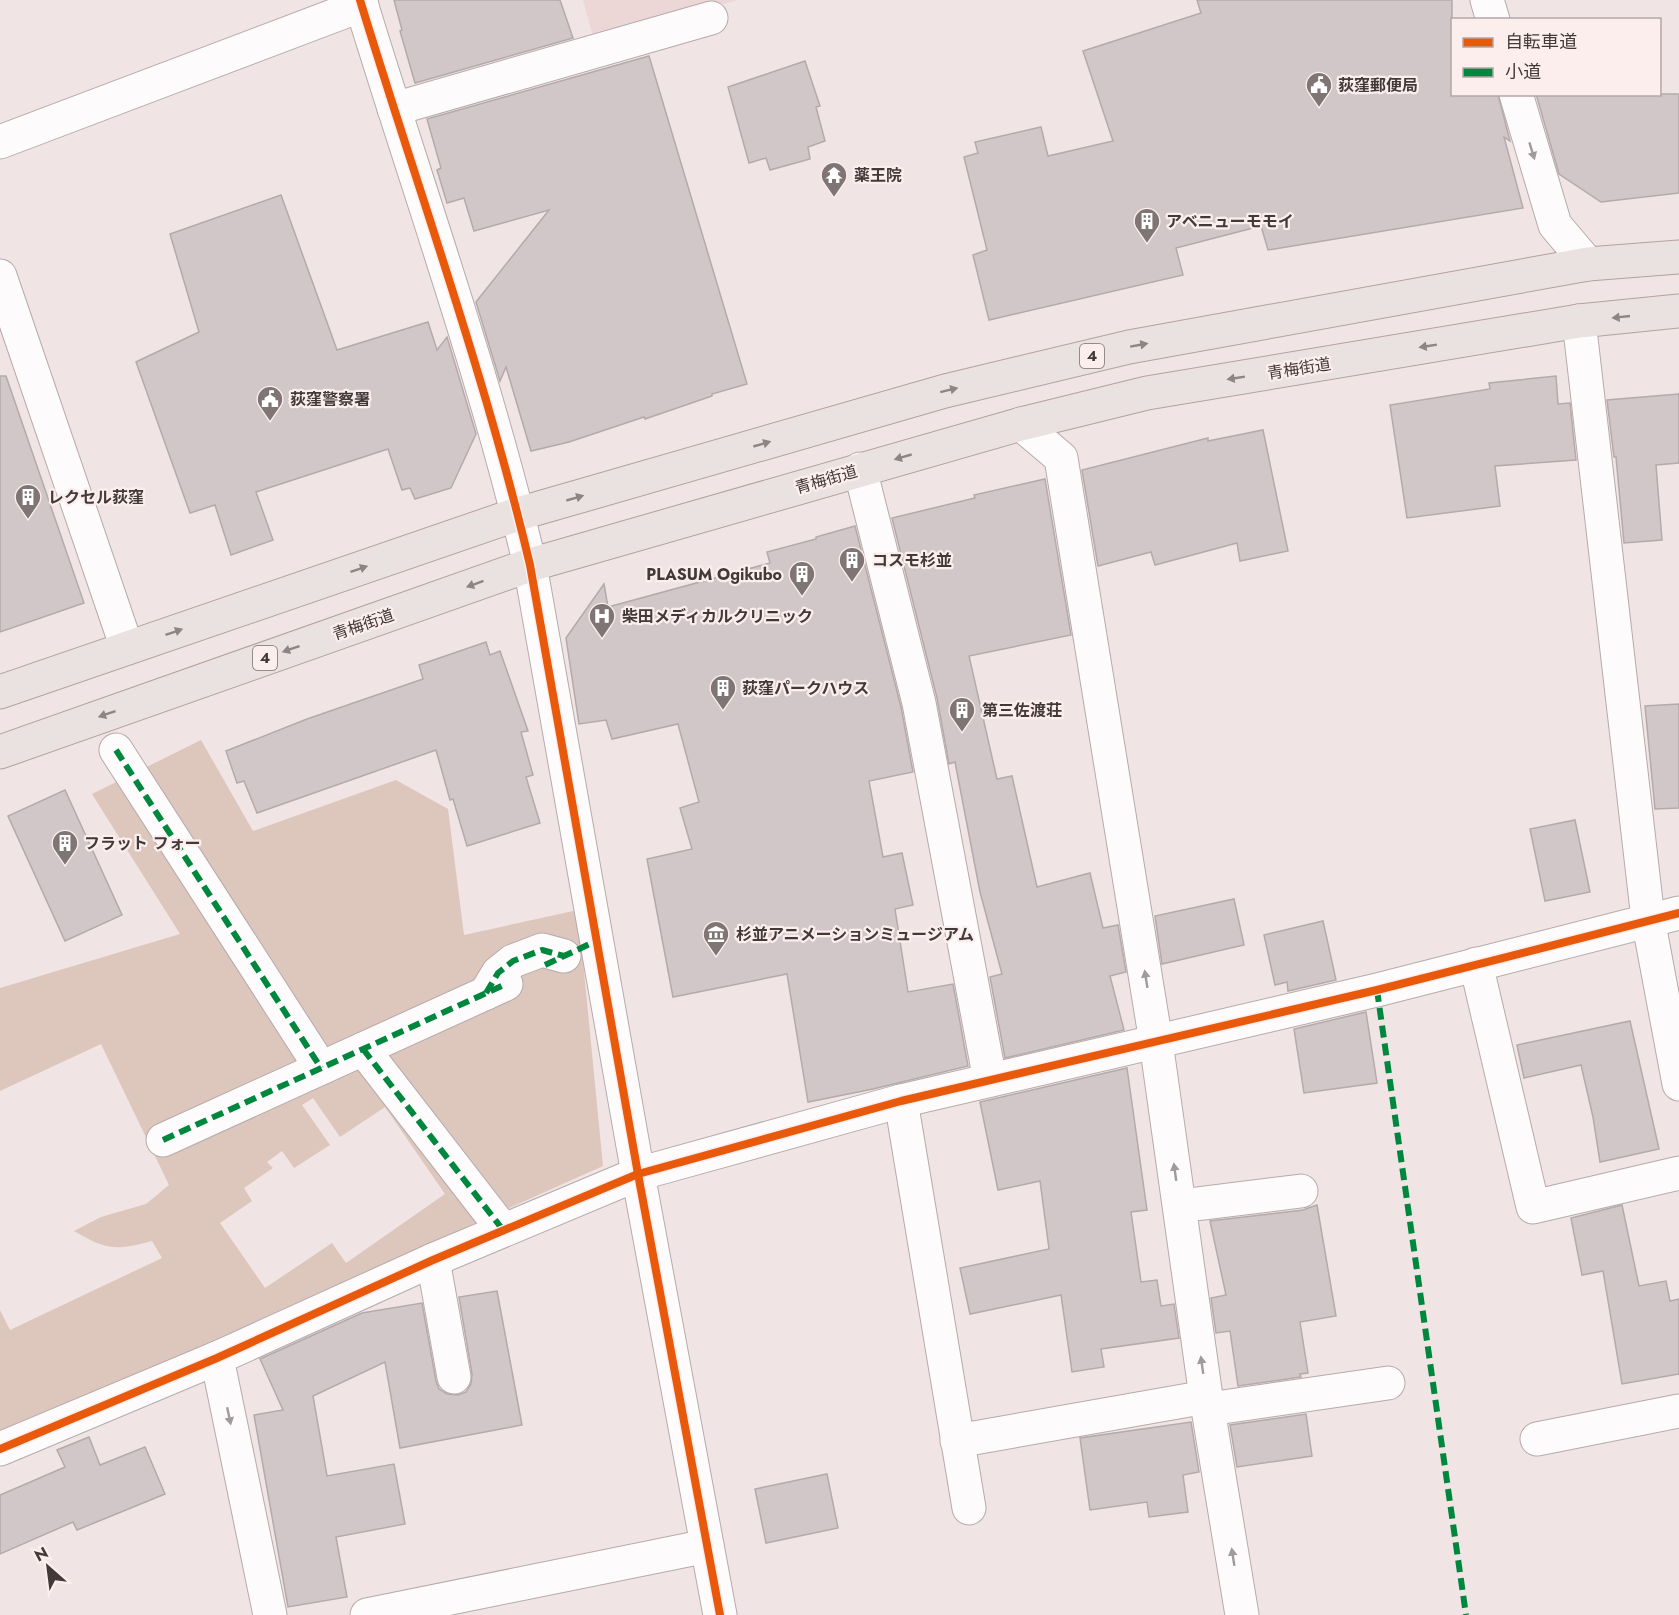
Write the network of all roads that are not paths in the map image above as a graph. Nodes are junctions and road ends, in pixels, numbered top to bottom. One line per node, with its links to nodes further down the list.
1 (1487, 0): 4 (street)
2 (361, 2): 6 (street); 7 (street)
3 (711, 18): 6 (street)
4 (1492, 18)
5 (1517, 96): 9 (street, one-way to 9)
6 (394, 109): 15 (street)
7 (0, 142)
8 (1679, 257): 9 (main road, 4)
9 (1588, 264): 15 (main road, 4, one-way to 9)
10 (0, 276): 17 (street)
11 (1679, 310): 12 (main road, 青梅街道 / 4, one-way to 12)
12 (1579, 321): 13 (main road, 青梅街道 / 4, one-way to 13); 21 (street)
13 (1022, 424): 14 (main road, 青梅街道 / 4, one-way to 14); 24 (street, one-way to 13)
14 (860, 469): 16 (main road, 青梅街道 / 4); 27 (street)
15 (518, 514): 16 (street); 17 (main road, 4, one-way to 15)
16 (530, 565): 20 (main road, 青梅街道 / 4, one-way to 20); 22 (street)
17 (127, 648): 18 (main road, 4)
18 (0, 692)
19 (116, 750): 26 (street)
20 (0, 752)
21 (1664, 916): 23 (street); 28 (street)
22 (596, 941): 25 (street); 32 (street)
23 (1476, 964): 24 (street); 31 (street)
24 (1156, 1042): 27 (street); 34 (street, one-way to 24)
25 (363, 1049): 26 (street); 35 (street)
26 (321, 1068): 30 (street)
27 (990, 1080): 29 (street)
28 (1679, 1084)
29 (902, 1101): 32 (street); 43 (street)
30 (163, 1140)
31 (1679, 1173)
32 (638, 1174): 35 (street); 46 (street)
33 (1301, 1191): 34 (street)
34 (1179, 1206): 40 (street, one-way to 34)
35 (503, 1230): 36 (street)
36 (433, 1260): 37 (street); 38 (street)
37 (217, 1358): 44 (street); 47 (street, one-way to 47)
38 (454, 1377)
39 (1388, 1383): 40 (street)
40 (1208, 1403): 43 (street); 50 (street, one-way to 40)
41 (1679, 1411): 42 (street)
42 (1537, 1439)
43 (957, 1441): 45 (street)
44 (0, 1449)
45 (969, 1508)
46 (707, 1546): 48 (street); 49 (street)
47 (270, 1615)
48 (367, 1615)
49 (720, 1615)
50 (1242, 1615)

